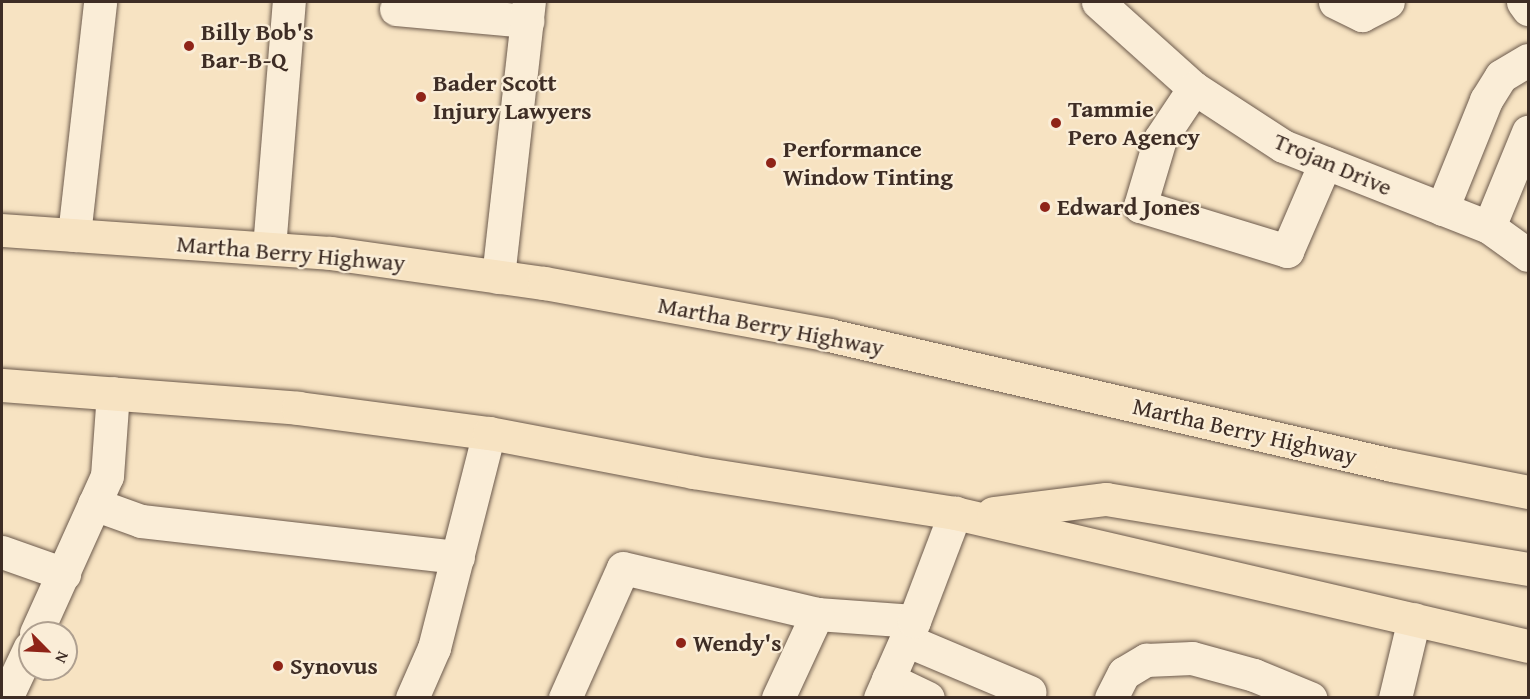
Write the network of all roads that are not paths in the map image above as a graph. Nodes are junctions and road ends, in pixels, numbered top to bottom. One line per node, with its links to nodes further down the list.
1 (100, 2): 17 (street)
2 (289, 2): 18 (street)
3 (1098, 2): 11 (street, Trojan Drive)
4 (1335, 2): 5 (street)
5 (1388, 2)
6 (1523, 2): 8 (street)
7 (396, 9): 9 (street)
8 (1528, 9)
9 (528, 11): 20 (street)
10 (1528, 60): 14 (street)
11 (1194, 88): 13 (street, Trojan Drive); 13 (street)
12 (1528, 132): 15 (street)
13 (1325, 163): 14 (street, Trojan Drive)
14 (1442, 209): 15 (street, Trojan Drive)
15 (1489, 227): 19 (street, Trojan Drive)
16 (2, 230): 17 (main road, Martha Berry Highway)
17 (74, 235): 18 (main road, Martha Berry Highway)
18 (269, 248): 20 (main road, Martha Berry Highway)
19 (1528, 255)
20 (498, 277): 24 (main road, Martha Berry Highway)
21 (2, 385): 22 (main road)
22 (113, 393): 23 (main road); 25 (street)
23 (489, 433): 26 (main road); 27 (street)
24 (1528, 492)
25 (94, 504): 27 (street); 30 (street)
26 (962, 515): 29 (main road); 32 (main road); 34 (street)
27 (458, 557): 40 (street)
28 (5, 560): 30 (street)
29 (1528, 569)
30 (64, 574): 33 (street)
31 (817, 614): 34 (street); 41 (street); 42 (street)
32 (1414, 619): 35 (main road); 46 (street)
33 (42, 621)
34 (910, 630): 37 (street); 38 (street)
35 (1528, 646)
36 (18, 672): 39 (street)
37 (884, 688): 43 (street)
38 (1030, 692)
39 (6, 698)
40 (412, 698)
41 (565, 698)
42 (778, 698)
43 (928, 698)
44 (1111, 698): 45 (street)
45 (1310, 698)
46 (1395, 698)

